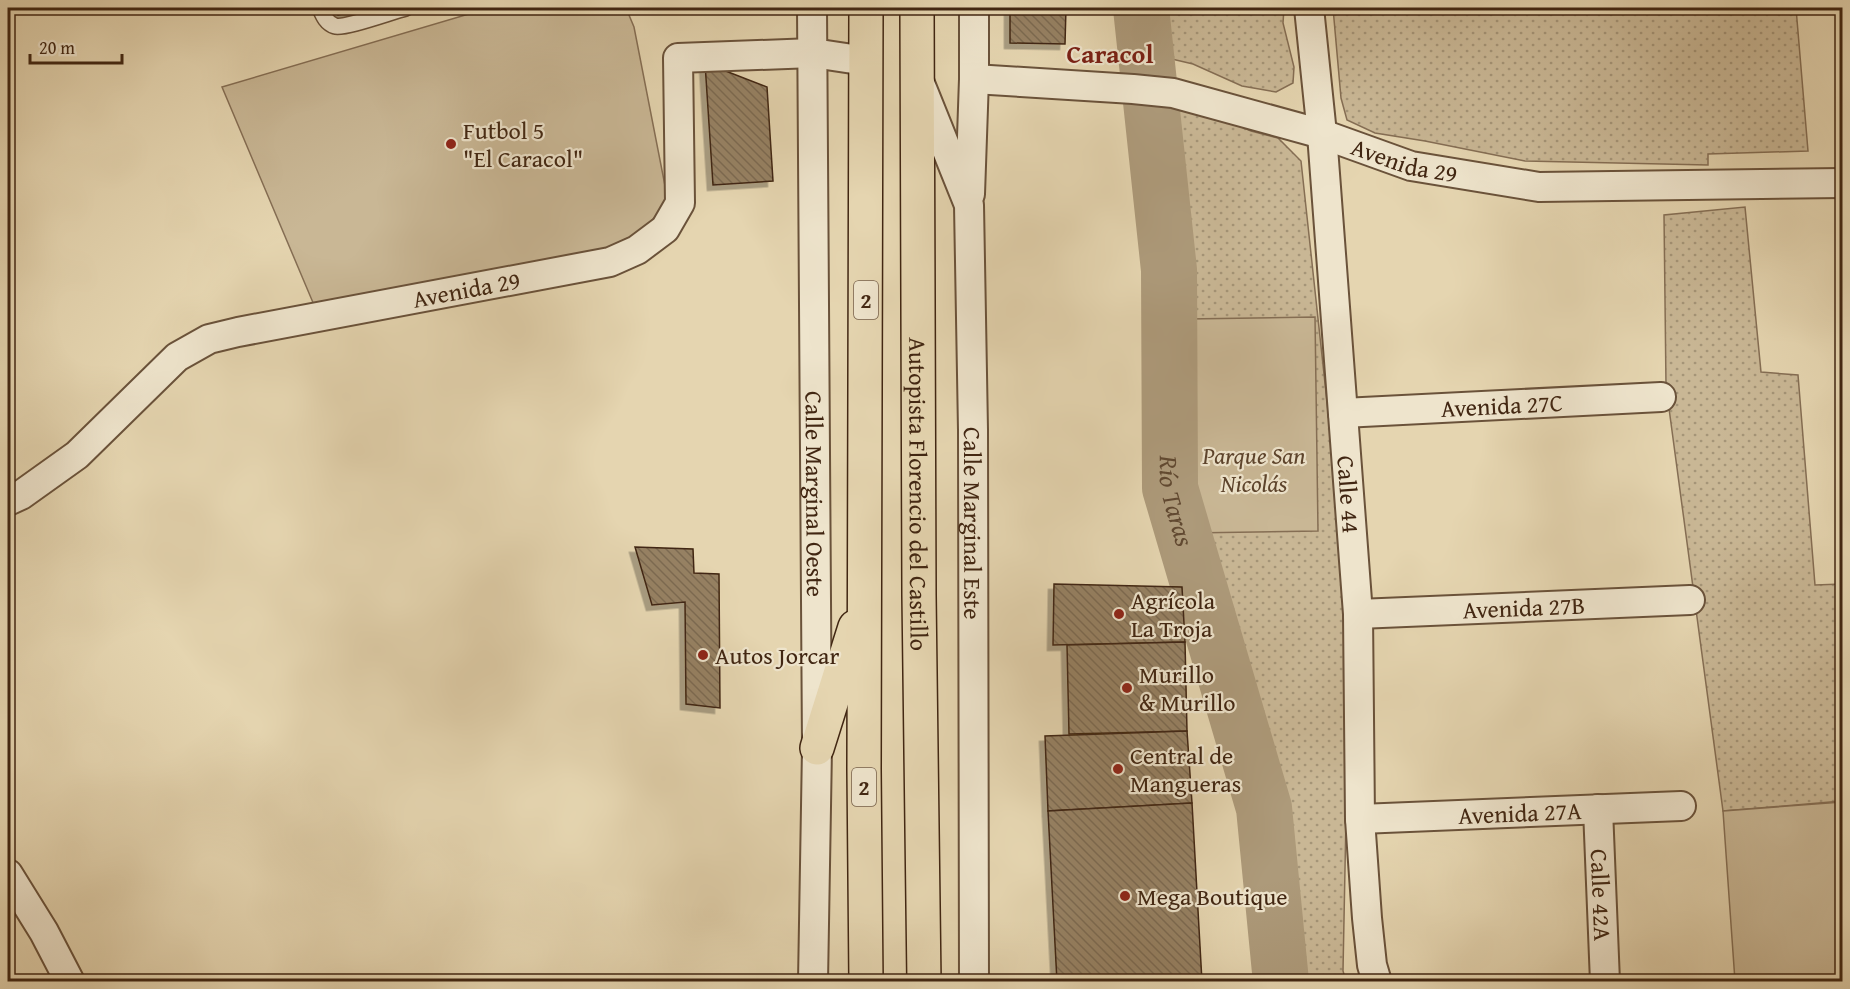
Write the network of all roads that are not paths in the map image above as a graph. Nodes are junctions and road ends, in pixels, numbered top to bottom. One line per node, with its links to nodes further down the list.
1 (320, 8): 2 (lane)
2 (406, 8)
3 (812, 8): 8 (street, Calle Marginal Oeste)
4 (866, 8): 9 (highway, 2)
5 (917, 8): 10 (highway, Autopista Florencio del Castillo)
6 (974, 8): 11 (street)
7 (1309, 8): 12 (street, Calle 44)
8 (813, 53): 9 (street); 17 (street, Avenida 29); 21 (street, Calle Marginal Oeste)
9 (866, 61): 18 (highway, 2)
10 (917, 76): 14 (street, Calle Marginal Este); 29 (highway, Autopista Florencio del Castillo)
11 (974, 79): 12 (street, Avenida 29); 14 (street)
12 (1322, 134): 13 (street, Avenida 29); 16 (street, Calle 44)
13 (1842, 183)
14 (969, 205): 30 (street, Calle Marginal Este)
15 (1661, 397): 16 (street, Avenida 27C)
16 (1343, 413): 20 (street, Calle 44)
17 (8, 501)
18 (865, 593): 21 (highway); 28 (highway, 2)
19 (1690, 600): 20 (street, Avenida 27B)
20 (1358, 614): 24 (street, Calle 44)
21 (817, 748): 27 (street, Calle Marginal Oeste)
22 (1681, 806): 23 (street, Avenida 27A)
23 (1598, 809): 24 (street, Avenida 27A); 32 (street, Calle 42A)
24 (1360, 819): 31 (street, Calle 44)
25 (8, 874): 26 (street)
26 (70, 981)
27 (813, 981)
28 (866, 981)
29 (924, 981)
30 (974, 981)
31 (1377, 981)
32 (1605, 981)

